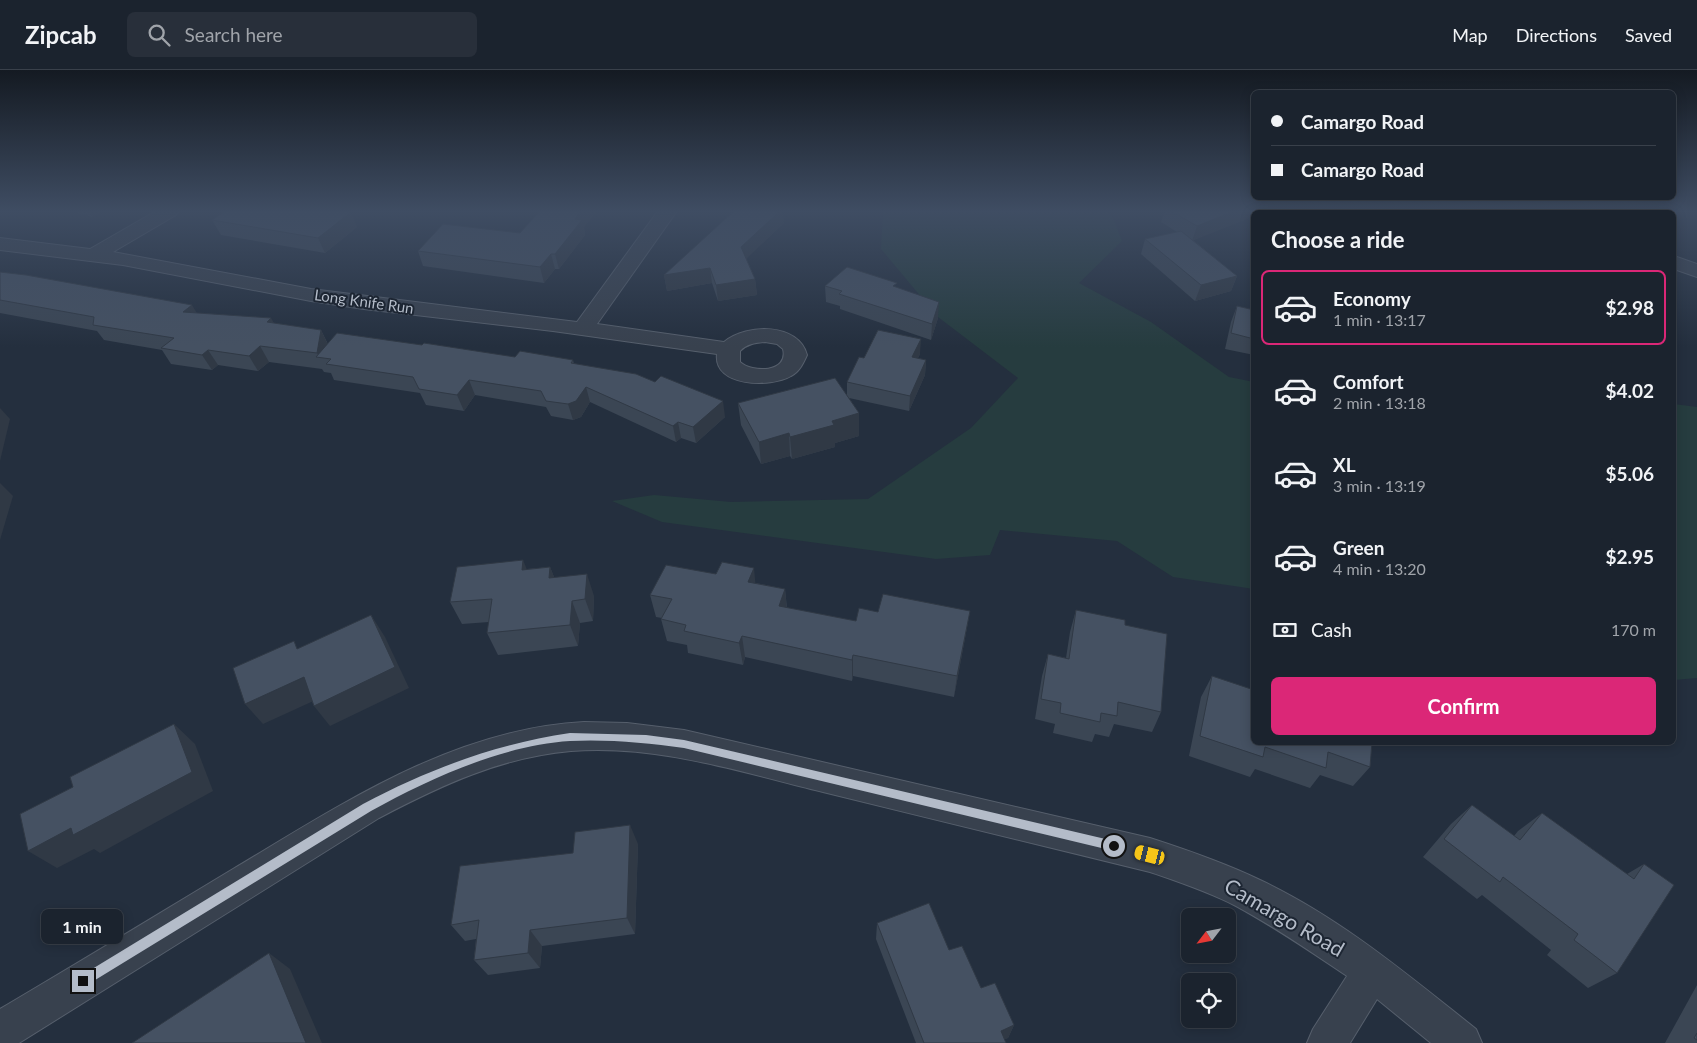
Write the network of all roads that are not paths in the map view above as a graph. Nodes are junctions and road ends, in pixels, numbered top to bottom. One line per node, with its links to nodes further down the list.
1 (109, 256): 5 (street, Long Knife Run)
2 (635, 256): 5 (street)
3 (1676, 263): 4 (street)
4 (1697, 271)
5 (583, 329): 6 (street, Long Knife Run)
6 (730, 350)
7 (1372, 971): 8 (street, Camargo Road); 9 (street); 10 (street, Camargo Road)
8 (0, 1032)
9 (1327, 1043)
10 (1462, 1043)

